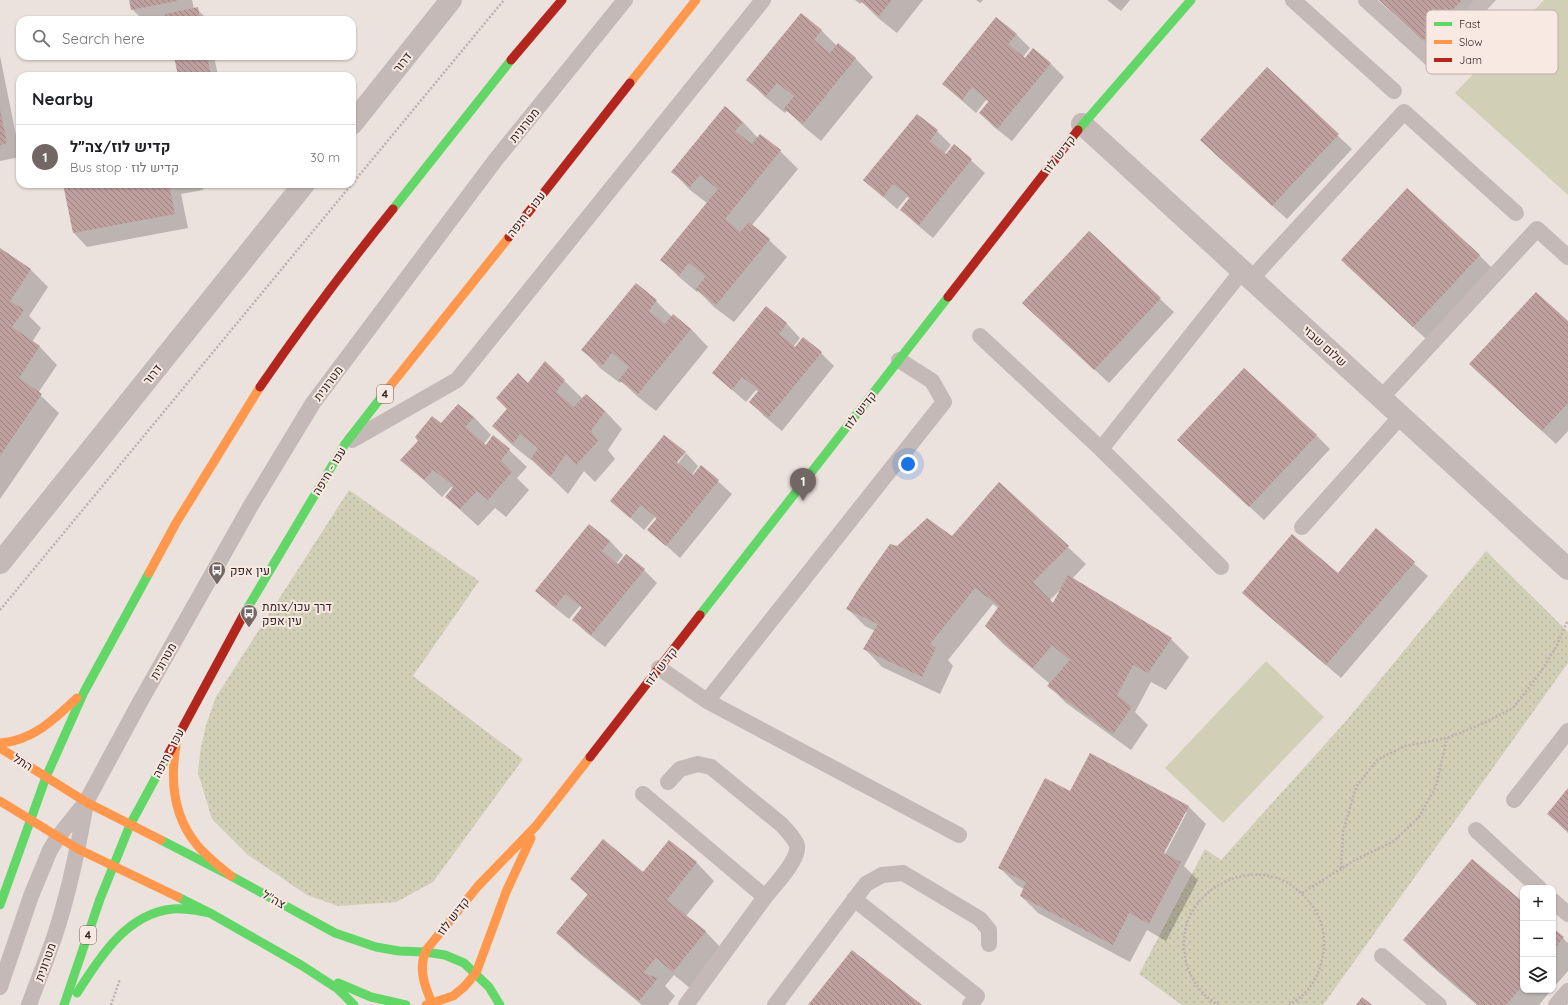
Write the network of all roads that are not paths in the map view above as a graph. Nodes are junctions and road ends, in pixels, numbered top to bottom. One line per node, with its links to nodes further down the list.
1 (451, 0): 13 (street, דרור)
2 (562, 0): 30 (main road)
3 (625, 0): 41 (lane, מטרונית)
4 (696, 0): 23 (main road, עכו - חיפה / 4)
5 (763, 0): 23 (lane)
6 (1191, 0): 14 (main road, קדיש לוז)
7 (1293, 0): 12 (lane)
8 (1366, 0): 11 (lane)
9 (1485, 0): 10 (lane)
10 (1476, 10)
11 (1426, 54)
12 (1394, 91)
13 (356, 119)
14 (1082, 124): 18 (street, שלום שבזי); 20 (main road, קדיש לוז)
15 (301, 188): 26 (street, דרור)
16 (1516, 213): 18 (lane)
17 (1568, 257): 21 (lane)
18 (1247, 275): 21 (street, שלום שבזי); 24 (lane)
19 (980, 336): 24 (lane)
20 (899, 360): 29 (main road, קדיש לוז); 31 (lane)
21 (1381, 398): 22 (street, שלום שבזי)
22 (1401, 416): 25 (lane); 28 (street, שלום שבזי)
23 (345, 444): 32 (main road, עכו - חיפה / 4)
24 (1101, 449): 27 (lane)
25 (1302, 526)
26 (0, 563)
27 (1221, 567)
28 (1568, 569)
29 (659, 668): 31 (lane); 44 (main road, קדיש לוז)
30 (84, 692): 34 (main road); 36 (main road)
31 (707, 701): 46 (lane)
32 (180, 731): 43 (main road, עכו - חיפה / 4); 50 (main road)
33 (1568, 731): 39 (lane)
34 (0, 743)
35 (0, 748): 36 (main road, התל)
36 (46, 777): 41 (main road, צה"ל); 42 (main road)
37 (668, 782): 52 (lane)
38 (643, 794): 52 (lane)
39 (1514, 800)
40 (0, 801): 42 (main road)
41 (86, 802): 43 (main road, צה"ל); 47 (lane, מטרונית); 48 (lane, מטרונית)
42 (30, 820): 47 (main road); 55 (main road)
43 (130, 825): 49 (main road, עכו - חיפה / 4); 50 (main road, צה"ל)
44 (536, 826): 59 (main road, קדיש לוז); 62 (main road, קדיש לוז)
45 (1476, 830): 51 (lane)
46 (959, 835)
47 (58, 837): 48 (main road); 63 (lane, מטרונית)
48 (78, 849): 49 (main road); 65 (lane, מטרונית)
49 (113, 865): 56 (main road); 66 (main road, עכו - חיפה / 4)
50 (231, 876): 59 (main road, צה"ל)
51 (1536, 885)
52 (766, 897): 72 (lane)
53 (854, 900): 58 (lane); 73 (lane); 74 (lane)
54 (1556, 903): 57 (lane)
55 (0, 905)
56 (210, 913): 61 (main road); 67 (main road)
57 (1568, 914)
58 (989, 944)
59 (425, 952): 62 (main road, צה"ל); 70 (main road, קדיש לוז)
60 (1382, 956): 75 (lane)
61 (301, 965): 68 (main road); 69 (main road)
62 (476, 973): 70 (main road, קדיש לוז); 71 (main road, צה"ל)
63 (0, 987)
64 (1568, 991): 76 (lane)
65 (29, 1005)
66 (64, 1005)
67 (71, 1005)
68 (354, 1005)
69 (406, 1005)
70 (430, 1005)
71 (500, 1005)
72 (686, 1005)
73 (775, 1005)
74 (970, 1005)
75 (1439, 1005)
76 (1556, 1005)

